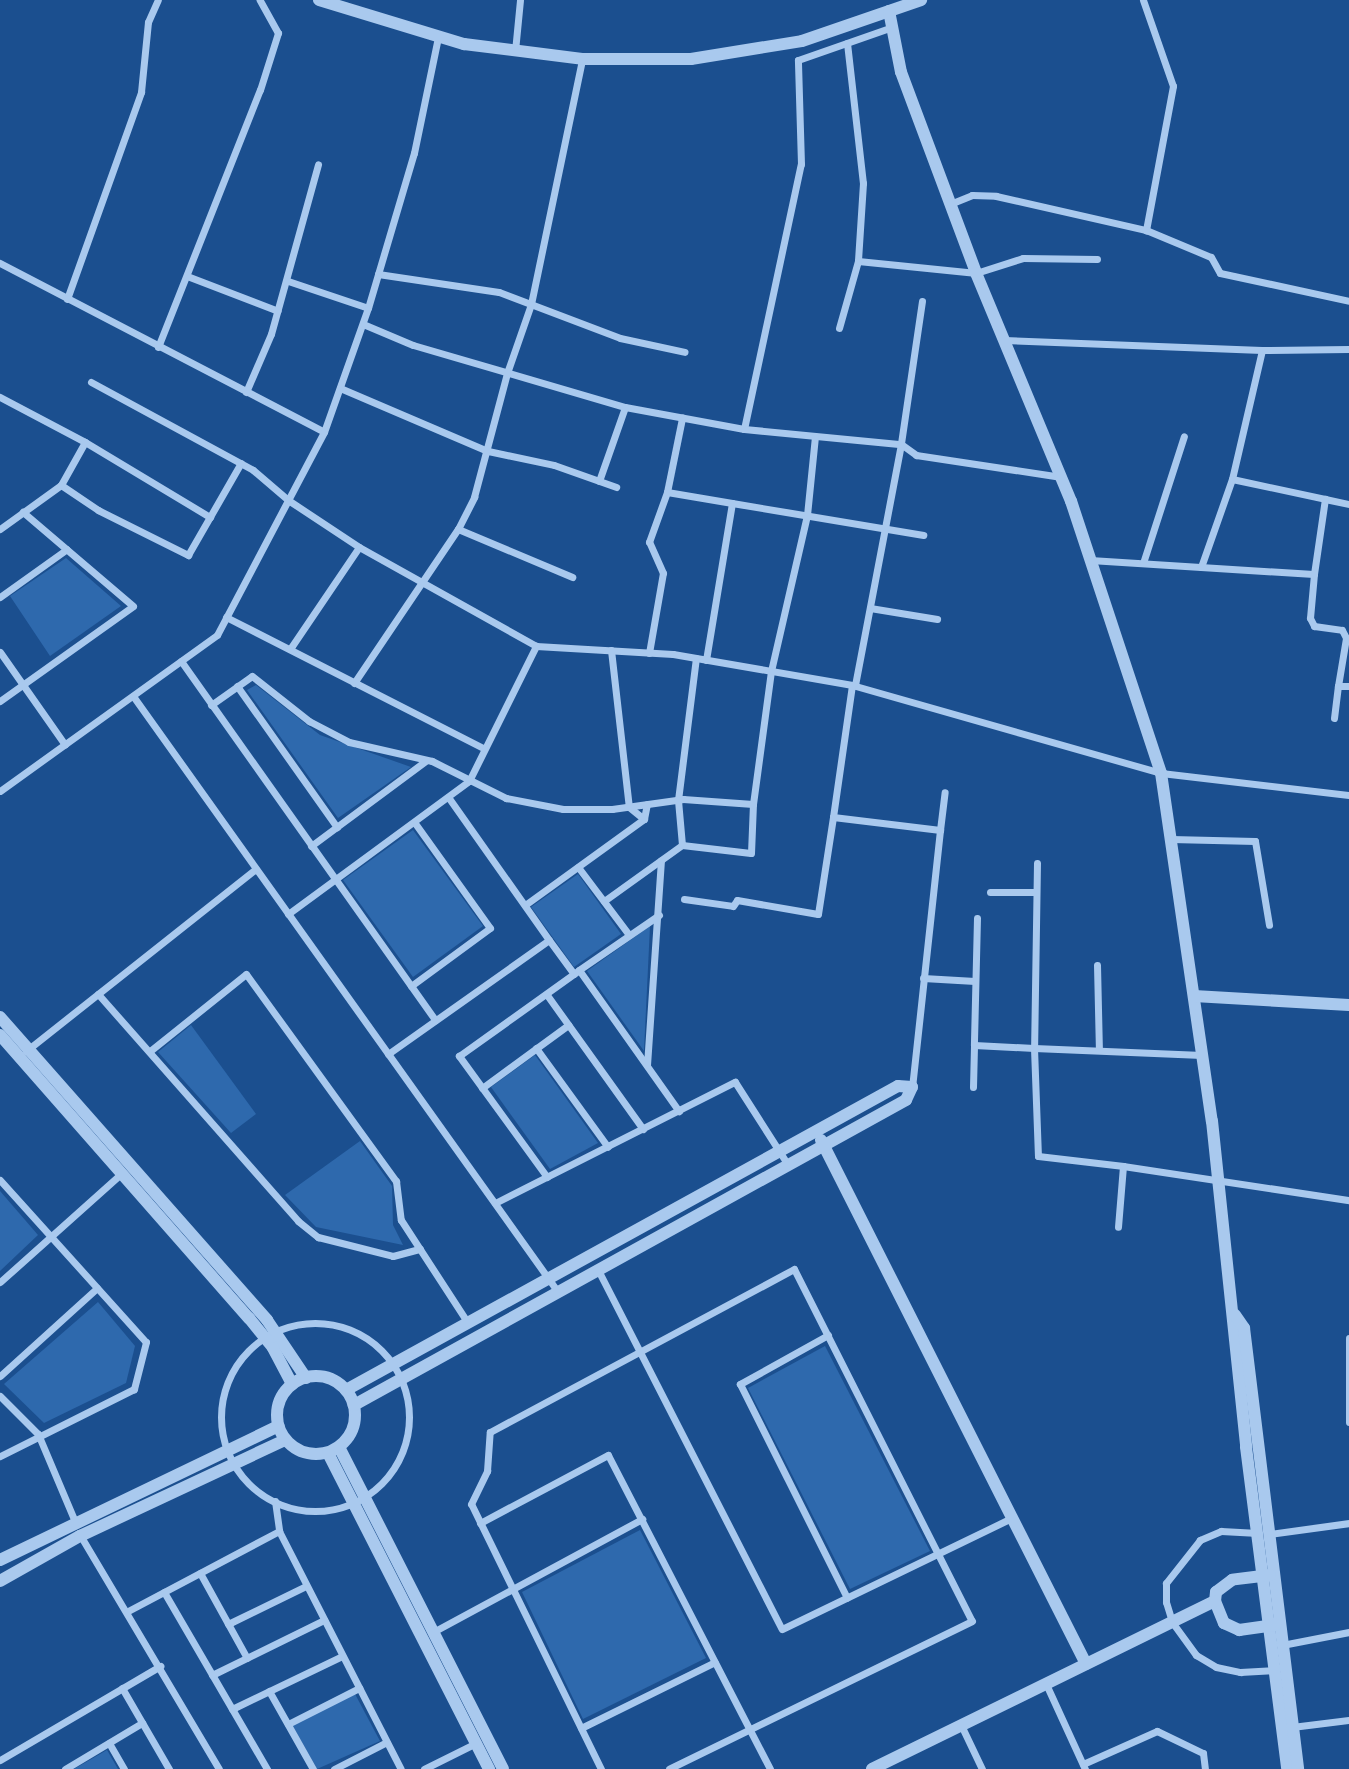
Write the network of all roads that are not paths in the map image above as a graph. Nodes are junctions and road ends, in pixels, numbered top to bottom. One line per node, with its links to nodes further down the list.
1 (158, 0): 23 (street)
2 (260, 0): 21 (street)
3 (319, 0): 9 (street)
4 (520, 0): 11 (street)
5 (921, 0): 7 (street)
6 (1143, 0): 15 (street)
7 (889, 11): 8 (street); 12 (street)
8 (892, 27): 10 (street); 14 (street)
9 (438, 37): 11 (street); 20 (street)
10 (848, 43): 17 (street); 43 (street)
11 (514, 51): 12 (street)
12 (582, 60): 26 (street)
13 (318, 163): 22 (street)
14 (950, 204): 15 (street); 19 (street)
15 (1146, 230): 25 (street)
16 (1097, 259): 19 (street)
17 (859, 261): 19 (street); 30 (street)
18 (0, 263): 23 (street)
19 (976, 273): 31 (street)
20 (378, 274): 26 (street); 27 (street)
21 (187, 276): 28 (street); 32 (street)
22 (288, 281): 27 (street); 28 (street)
23 (67, 299): 32 (street)
24 (922, 301): 48 (street)
25 (1349, 301)
26 (531, 304): 35 (street); 36 (street)
27 (368, 308): 29 (street)
28 (278, 311): 39 (street)
29 (362, 324): 36 (street); 38 (street)
30 (839, 328)
31 (1004, 340): 34 (street); 51 (street)
32 (158, 346): 39 (street)
33 (1349, 349): 34 (street)
34 (1262, 350): 52 (street)
35 (685, 352)
36 (507, 373): 41 (street); 49 (street)
37 (91, 382): 50 (street)
38 (340, 388): 44 (street); 49 (street)
39 (246, 392): 44 (street)
40 (0, 397): 47 (street)
41 (625, 407): 42 (street); 53 (street)
42 (682, 418): 43 (street); 56 (street)
43 (744, 429): 45 (street)
44 (324, 432): 58 (street)
45 (815, 436): 48 (street); 62 (street)
46 (1184, 436): 71 (street)
47 (85, 442): 54 (street); 63 (street)
48 (901, 444): 51 (street); 64 (street)
49 (488, 451): 53 (street); 66 (street)
50 (241, 463): 58 (street); 63 (street)
51 (1061, 477): 70 (street)
52 (1232, 479): 57 (street); 72 (street)
53 (599, 481): 55 (street)
54 (61, 485): 61 (street); 63 (street)
55 (616, 487)
56 (667, 492): 59 (street); 84 (street)
57 (1325, 499): 60 (street); 73 (street)
58 (288, 500): 68 (street); 78 (street)
59 (732, 503): 62 (street); 86 (street)
60 (1349, 504)
61 (23, 512): 65 (street); 69 (street)
62 (807, 515): 64 (street); 88 (street)
63 (210, 517)
64 (885, 527): 67 (street); 77 (street)
65 (0, 529)
66 (458, 529): 74 (street); 75 (street)
67 (923, 535)
68 (359, 547): 75 (street); 81 (street)
69 (67, 550): 76 (street); 90 (street)
70 (1090, 560): 71 (street); 102 (street)
71 (1143, 564): 72 (street)
72 (1201, 567): 73 (street)
73 (1314, 574): 93 (street)
74 (572, 577)
75 (423, 582): 80 (street); 89 (street)
76 (0, 597)
77 (870, 608): 79 (street); 91 (street)
78 (226, 617): 81 (street); 87 (street)
79 (937, 619)
80 (536, 646): 82 (street); 100 (street)
81 (290, 649): 89 (street)
82 (611, 650): 84 (street); 111 (street)
83 (0, 652): 90 (street)
84 (649, 653): 85 (street)
85 (696, 658): 86 (street); 108 (street)
86 (706, 660): 88 (street)
87 (181, 661): 95 (street); 97 (street)
88 (771, 671): 91 (street); 110 (street)
89 (354, 683): 100 (street)
90 (23, 685): 96 (street); 99 (street)
91 (854, 685): 102 (street); 112 (street)
92 (237, 686): 97 (street); 101 (street); 115 (street)
93 (1338, 686): 94 (street); 98 (street)
94 (1349, 687)
95 (133, 696): 99 (street); 123 (street)
96 (0, 701)
97 (211, 705): 119 (street)
98 (1334, 718)
99 (65, 745): 104 (street)
100 (483, 748): 103 (street)
101 (427, 760): 103 (street); 115 (street)
102 (1161, 773): 106 (street); 117 (street)
103 (469, 781): 107 (street); 111 (street)
104 (0, 791)
105 (945, 792): 116 (street)
106 (1349, 795)
107 (448, 797): 114 (street); 129 (street)
108 (678, 800): 109 (street); 110 (street); 118 (street)
109 (647, 804): 111 (street); 113 (street)
110 (753, 804): 118 (street)
111 (629, 807): 113 (street)
112 (832, 817): 116 (street); 127 (street)
113 (644, 819): 122 (street)
114 (414, 822): 124 (street); 140 (street)
115 (337, 827): 119 (street)
116 (940, 830): 138 (street)
117 (1171, 839): 133 (street); 143 (street)
118 (682, 845): 120 (street)
119 (311, 846): 124 (street)
120 (662, 860): 128 (street); 131 (street)
121 (1037, 863): 126 (street)
122 (578, 867): 128 (street); 129 (street)
123 (256, 869): 130 (street); 141 (street)
124 (334, 880): 130 (street); 140 (street)
125 (990, 892): 126 (street)
126 (1036, 892): 151 (street)
127 (684, 899)
128 (604, 901): 134 (street)
129 (525, 905): 135 (street)
130 (288, 914): 155 (street)
131 (659, 915): 134 (street); 157 (street)
132 (977, 918): 139 (street)
133 (1269, 925)
134 (629, 935): 137 (street)
135 (549, 940): 137 (street); 146 (street)
136 (1097, 965): 152 (street)
137 (577, 972): 142 (street); 157 (street)
138 (923, 978): 139 (street); 158 (street)
139 (975, 981): 149 (street)
140 (411, 986): 146 (street)
141 (98, 994): 153 (street); 154 (street)
142 (547, 995): 147 (street); 160 (street)
143 (1194, 996): 144 (street); 156 (street)
144 (1349, 1005)
145 (0, 1017): 154 (street)
146 (435, 1020): 155 (street)
147 (568, 1025): 150 (street); 162 (street)
148 (0, 1035): 154 (street)
149 (974, 1045): 151 (street); 159 (street)
150 (536, 1048): 160 (street); 165 (street)
151 (1034, 1048): 152 (street); 168 (street)
152 (1099, 1050): 156 (street)
153 (150, 1051): 177 (street); 177 (street)
154 (24, 1053): 169 (street); 184 (street)
155 (388, 1054): 174 (street)
156 (1202, 1055): 172 (street)
157 (647, 1066): 161 (street)
158 (912, 1087): 163 (street); 164 (street)
159 (973, 1087)
160 (482, 1088): 170 (street)
161 (679, 1111): 162 (street); 166 (street)
162 (643, 1129): 165 (street)
163 (817, 1131): 164 (street); 166 (street)
164 (824, 1145): 167 (street); 206 (street)
165 (608, 1147): 170 (street)
166 (780, 1151): 167 (street); 179 (street)
167 (789, 1165): 178 (street)
168 (1124, 1166): 172 (street); 175 (street)
169 (122, 1172): 176 (street); 184 (street)
170 (547, 1177): 174 (street)
171 (0, 1180): 176 (street)
172 (1219, 1182): 173 (street); 212 (street)
173 (1349, 1200)
174 (495, 1203): 179 (street)
175 (1118, 1227)
176 (51, 1236): 180 (street); 181 (street)
177 (420, 1249): 183 (street)
178 (598, 1270): 182 (street); 187 (street)
179 (549, 1279): 182 (street); 183 (street)
180 (0, 1282)
181 (97, 1288): 189 (street); 198 (street)
182 (558, 1292): 191 (street)
183 (468, 1323): 188 (street)
184 (270, 1334): 188 (street); 190 (street); 192 (street); 201 (street)
185 (828, 1335): 187 (street); 214 (street); 222 (street)
186 (1349, 1338): 196 (street)
187 (640, 1352): 210 (street); 222 (street)
188 (393, 1364): 191 (street); 193 (street)
189 (0, 1376)
190 (306, 1378): 192 (street); 193 (street)
191 (401, 1379): 195 (street); 204 (street)
192 (292, 1384): 197 (street)
193 (346, 1390): 195 (street)
194 (0, 1396): 198 (street)
195 (354, 1405): 200 (street)
196 (1349, 1422)
197 (278, 1426): 199 (street); 201 (street)
198 (38, 1434): 202 (street); 208 (street)
199 (285, 1440): 200 (street); 203 (street)
200 (333, 1450): 204 (street)
201 (227, 1452): 203 (street); 208 (street)
202 (0, 1456)
203 (231, 1466): 205 (street); 213 (street)
204 (359, 1500): 205 (street); 230 (street)
205 (275, 1502): 211 (street)
206 (1012, 1518): 214 (street); 235 (street)
207 (642, 1519): 210 (street); 220 (street); 234 (street)
208 (75, 1521): 213 (street); 215 (street)
209 (1349, 1522): 212 (street)
210 (480, 1523): 220 (street)
211 (279, 1531): 216 (street); 219 (street)
212 (1263, 1534): 217 (street); 226 (street)
213 (80, 1536): 218 (street); 224 (street)
214 (939, 1554): 222 (street); 250 (street)
215 (0, 1560)
216 (200, 1573): 221 (street); 227 (street)
217 (1268, 1575): 223 (street); 228 (street)
218 (0, 1581)
219 (306, 1586): 225 (street); 227 (street)
220 (513, 1589): 230 (street); 249 (street)
221 (163, 1592): 224 (street); 238 (street)
222 (847, 1598)
223 (1214, 1601): 226 (street); 228 (street)
224 (128, 1611): 236 (street)
225 (324, 1620): 232 (street); 233 (street)
226 (1172, 1622): 235 (street); 237 (street)
227 (228, 1624): 233 (street)
228 (1275, 1625): 231 (street); 237 (street)
229 (1349, 1632): 231 (street)
230 (428, 1635): 251 (street)
231 (1282, 1645): 248 (street)
232 (342, 1656): 241 (street); 242 (street)
233 (247, 1658): 238 (street)
234 (715, 1662): 249 (street); 250 (street)
235 (1086, 1664): 239 (street)
236 (160, 1666): 240 (street); 259 (street)
237 (1275, 1670): 273 (street)
238 (212, 1675): 243 (street)
239 (1046, 1684): 247 (street); 255 (street)
240 (122, 1688): 245 (street); 254 (street)
241 (359, 1688): 246 (street); 252 (street)
242 (269, 1691): 243 (street); 246 (street)
243 (232, 1709): 260 (street)
244 (1349, 1720): 248 (street)
245 (142, 1723): 253 (street); 258 (street)
246 (288, 1724): 261 (street)
247 (961, 1726): 270 (street); 271 (street)
248 (1292, 1727): 274 (street)
249 (581, 1728): 267 (street)
250 (750, 1730): 268 (street); 269 (street)
251 (481, 1740): 264 (street); 265 (street); 266 (street)
252 (387, 1742): 262 (street); 263 (street)
253 (109, 1743): 256 (street); 257 (street)
254 (0, 1760)
255 (1084, 1767): 272 (street)
256 (65, 1769)
257 (124, 1769)
258 (169, 1769)
259 (219, 1769)
260 (267, 1769)
261 (313, 1769)
262 (334, 1769)
263 (401, 1769)
264 (424, 1769)
265 (489, 1769)
266 (503, 1769)
267 (601, 1769)
268 (669, 1769)
269 (770, 1769)
270 (872, 1769)
271 (982, 1769)
272 (1205, 1769)
273 (1287, 1769)
274 (1297, 1769)

